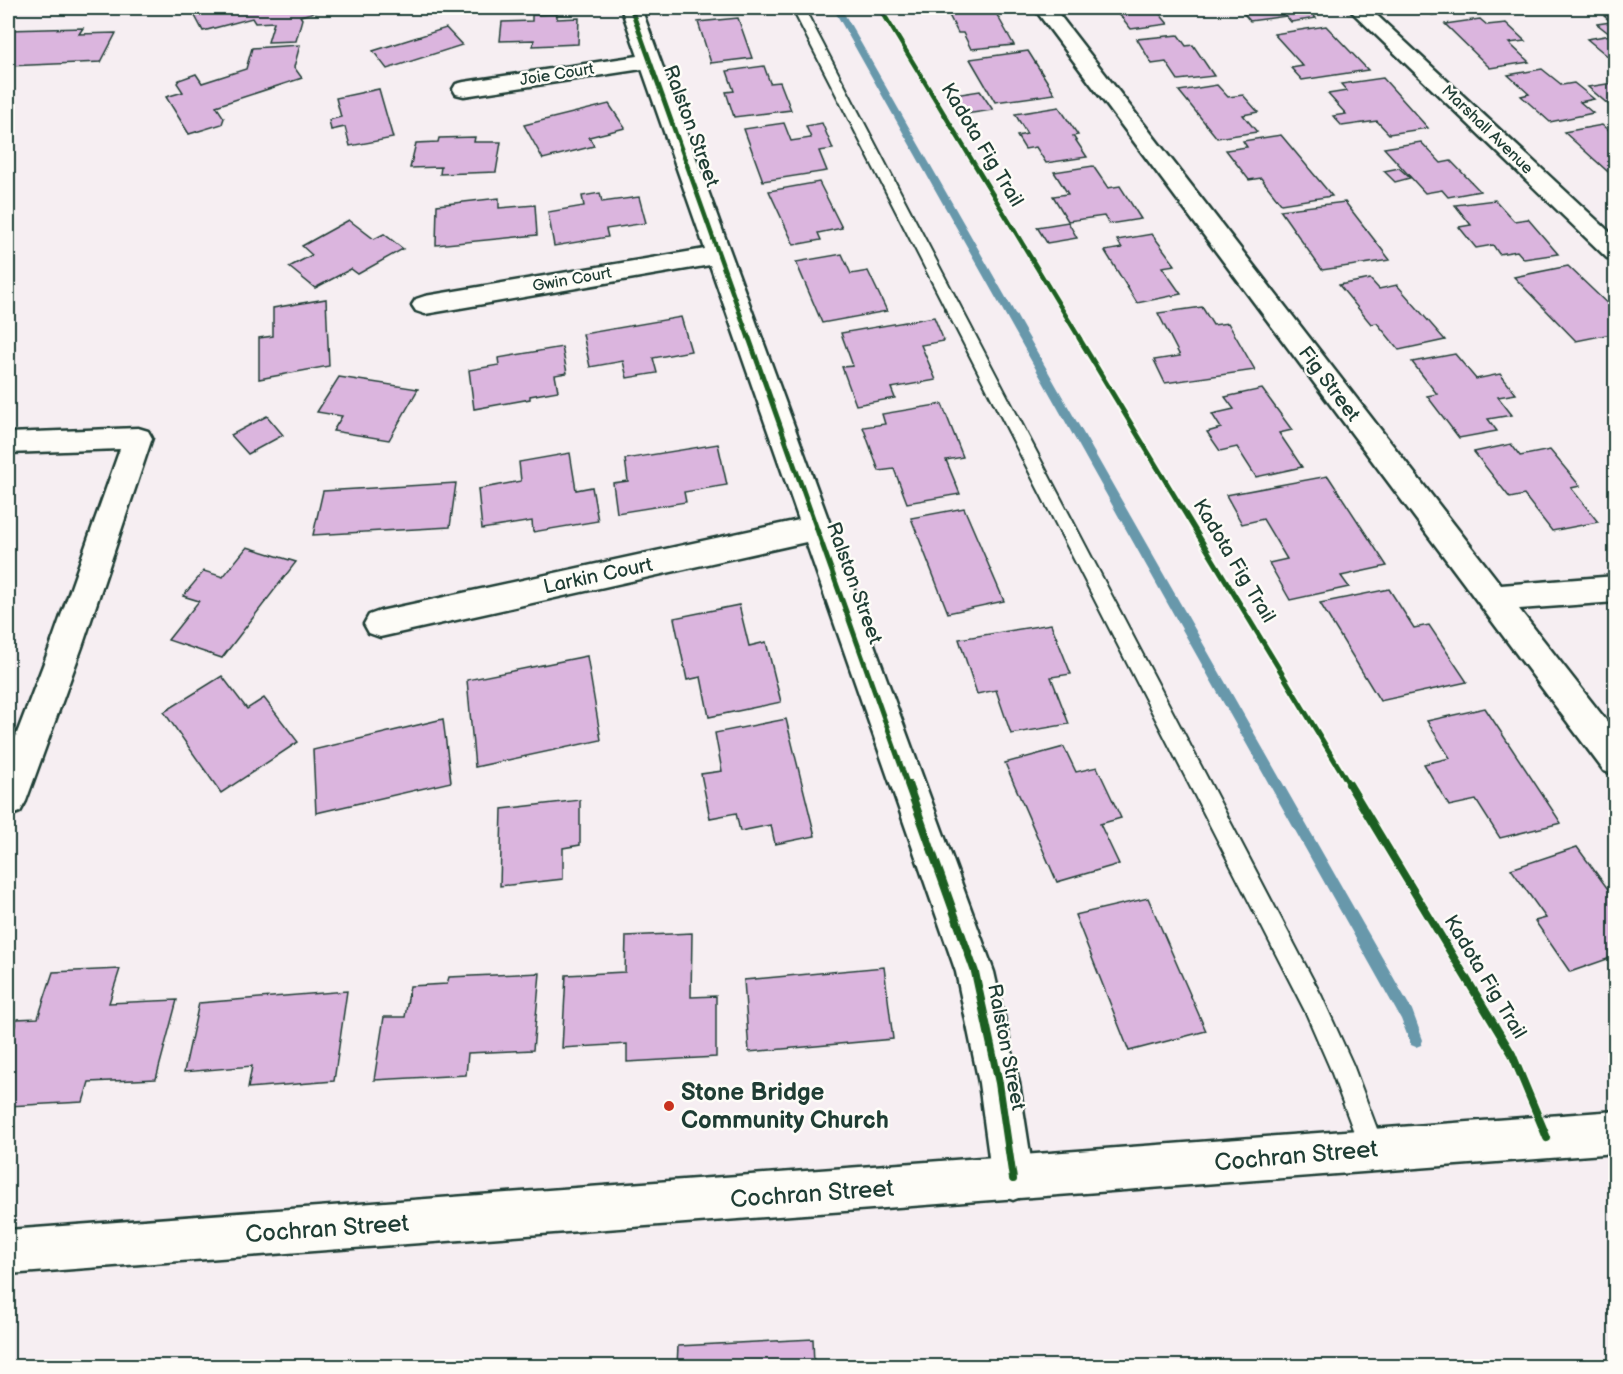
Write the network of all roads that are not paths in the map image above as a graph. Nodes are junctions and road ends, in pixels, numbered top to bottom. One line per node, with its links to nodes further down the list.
1 (632, 8): 5 (street, Ralston Street)
2 (798, 8): 18 (lane)
3 (1044, 8): 13 (street, Fig Street)
4 (1358, 8): 7 (street, Marshall Avenue)
5 (650, 61): 6 (street, Joie Court); 8 (street, Ralston Street)
6 (464, 89)
7 (1616, 252)
8 (719, 255): 9 (street, Gwin Court); 11 (street, Ralston Street)
9 (425, 305)
10 (8, 443): 16 (street)
11 (816, 528): 14 (street, Larkin Court); 19 (street, Ralston Street)
12 (1616, 589): 13 (street)
13 (1492, 598): 15 (street, Fig Street)
14 (380, 624)
15 (1616, 760)
16 (8, 801)
17 (1616, 1132): 18 (street, Cochran Street)
18 (1374, 1150): 19 (street, Cochran Street)
19 (1013, 1179): 20 (street, Cochran Street)
20 (8, 1252)

